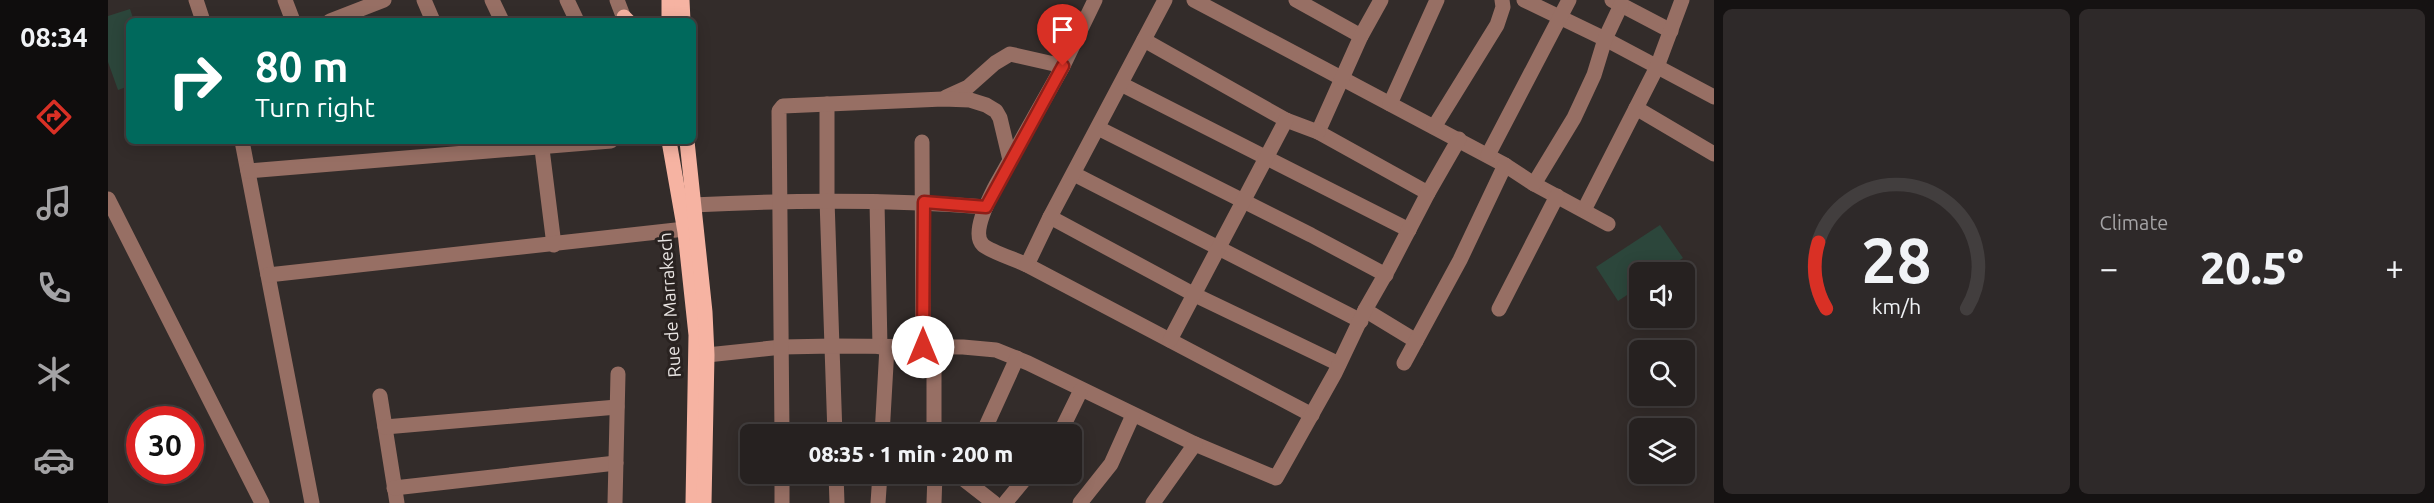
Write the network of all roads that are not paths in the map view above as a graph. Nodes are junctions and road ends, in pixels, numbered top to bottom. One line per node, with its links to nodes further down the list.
1 (285, 0): 23 (street)
2 (384, 0): 21 (street)
3 (424, 0): 25 (street)
4 (492, 0): 26 (street)
5 (567, 0): 27 (street)
6 (617, 0): 28 (street)
7 (669, 0): 29 (main road)
8 (682, 0): 30 (main road)
9 (1095, 0): 36 (street)
10 (1165, 0): 35 (street)
11 (1194, 0): 38 (street)
12 (1296, 0): 33 (street)
13 (1381, 0): 33 (street)
14 (1437, 0): 43 (street)
15 (1502, 0): 47 (street)
16 (1524, 0): 31 (street)
17 (1569, 0): 31 (street)
18 (1682, 0): 32 (street)
19 (202, 2): 22 (street)
20 (1616, 3): 32 (street); 34 (street)
21 (365, 15): 24 (street)
22 (203, 18)
23 (292, 18)
24 (348, 18)
25 (432, 18)
26 (501, 18)
27 (576, 18)
28 (625, 18)
29 (672, 18)
30 (673, 18)
31 (1560, 18): 34 (street); 57 (street)
32 (1671, 31): 37 (street)
33 (1361, 36): 38 (street)
34 (1605, 39): 37 (street); 63 (street)
35 (1144, 40): 39 (street); 45 (street)
36 (1063, 66): 41 (street); 59 (street)
37 (1657, 67): 40 (street); 44 (street)
38 (1342, 80): 43 (street); 48 (street)
39 (1121, 84): 46 (street); 58 (street)
40 (1714, 97)
41 (943, 99): 42 (street); 59 (street)
42 (827, 104): 67 (street); 68 (street)
43 (1390, 105): 47 (street)
44 (1636, 108): 56 (street); 74 (street)
45 (1286, 120): 48 (street); 58 (street)
46 (1098, 128): 62 (street); 69 (street)
47 (1434, 128): 49 (street)
48 (1318, 132): 64 (street)
49 (1459, 139): 57 (street); 64 (street)
50 (922, 142): 71 (street)
51 (243, 144): 61 (street)
52 (532, 144): 61 (street)
53 (542, 144): 79 (street)
54 (670, 144): 77 (main road, Rue de Marrakech)
55 (687, 144): 72 (main road, Rue de Marrakech)
56 (1714, 154)
57 (1488, 155): 60 (street)
58 (1267, 157): 69 (street); 78 (street)
59 (1010, 160): 73 (street)
60 (1505, 165): 63 (street); 88 (street)
61 (248, 171): 82 (street)
62 (1074, 174): 75 (street); 80 (street)
63 (1534, 184): 65 (street)
64 (1428, 193): 78 (street)
65 (1557, 196): 74 (street); 85 (street)
66 (108, 199): 120 (street)
67 (827, 200): 68 (street); 70 (street); 89 (street)
68 (778, 201): 72 (street); 90 (street)
69 (1244, 201): 80 (street); 83 (street)
70 (877, 202): 71 (street); 91 (street)
71 (924, 202): 73 (street); 92 (street)
72 (692, 205): 93 (main road, Rue de Marrakech)
73 (986, 207): 81 (street)
74 (1584, 210): 76 (street)
75 (1050, 217): 81 (street); 84 (street)
76 (1608, 224)
77 (685, 230): 79 (street); 123 (main road, Rue de Marrakech)
78 (1409, 230): 83 (street)
79 (554, 245): 82 (street)
80 (1219, 249): 84 (street); 86 (street)
81 (1027, 265): 87 (street)
82 (268, 275): 121 (street)
83 (1386, 275): 86 (street)
84 (1195, 295): 87 (street); 96 (street)
85 (1500, 309)
86 (1363, 315): 88 (street); 96 (street)
87 (1170, 340): 102 (street)
88 (1416, 341): 95 (street)
89 (833, 346): 90 (street); 91 (street); 104 (street)
90 (782, 347): 93 (street); 103 (street)
91 (883, 347): 92 (street); 105 (street)
92 (928, 347): 94 (street); 106 (street)
93 (707, 354): 124 (main road, Rue de Marrakech)
94 (1017, 358): 98 (street); 107 (street)
95 (1404, 363)
96 (1339, 364): 102 (street)
97 (618, 374): 100 (street)
98 (1081, 390): 101 (street); 108 (street)
99 (380, 396): 109 (street)
100 (617, 407): 109 (street); 111 (street)
101 (1134, 415): 110 (street); 119 (street)
102 (1312, 415): 110 (street)
103 (782, 424)
104 (835, 424)
105 (882, 424)
106 (933, 424)
107 (987, 424)
108 (1064, 424)
109 (385, 427): 118 (street)
110 (1195, 444): 131 (street)
111 (616, 463): 118 (street); 122 (street)
112 (782, 484): 125 (street)
113 (836, 484): 126 (street)
114 (879, 484): 127 (street)
115 (935, 484): 128 (street)
116 (970, 484): 129 (street)
117 (1021, 484): 130 (street)
118 (395, 496)
119 (1083, 502)
120 (261, 503)
121 (312, 503)
122 (615, 503)
123 (693, 503)
124 (704, 503)
125 (782, 503)
126 (837, 503)
127 (878, 503)
128 (934, 503)
129 (994, 503)
130 (1005, 503)
131 (1153, 503)

